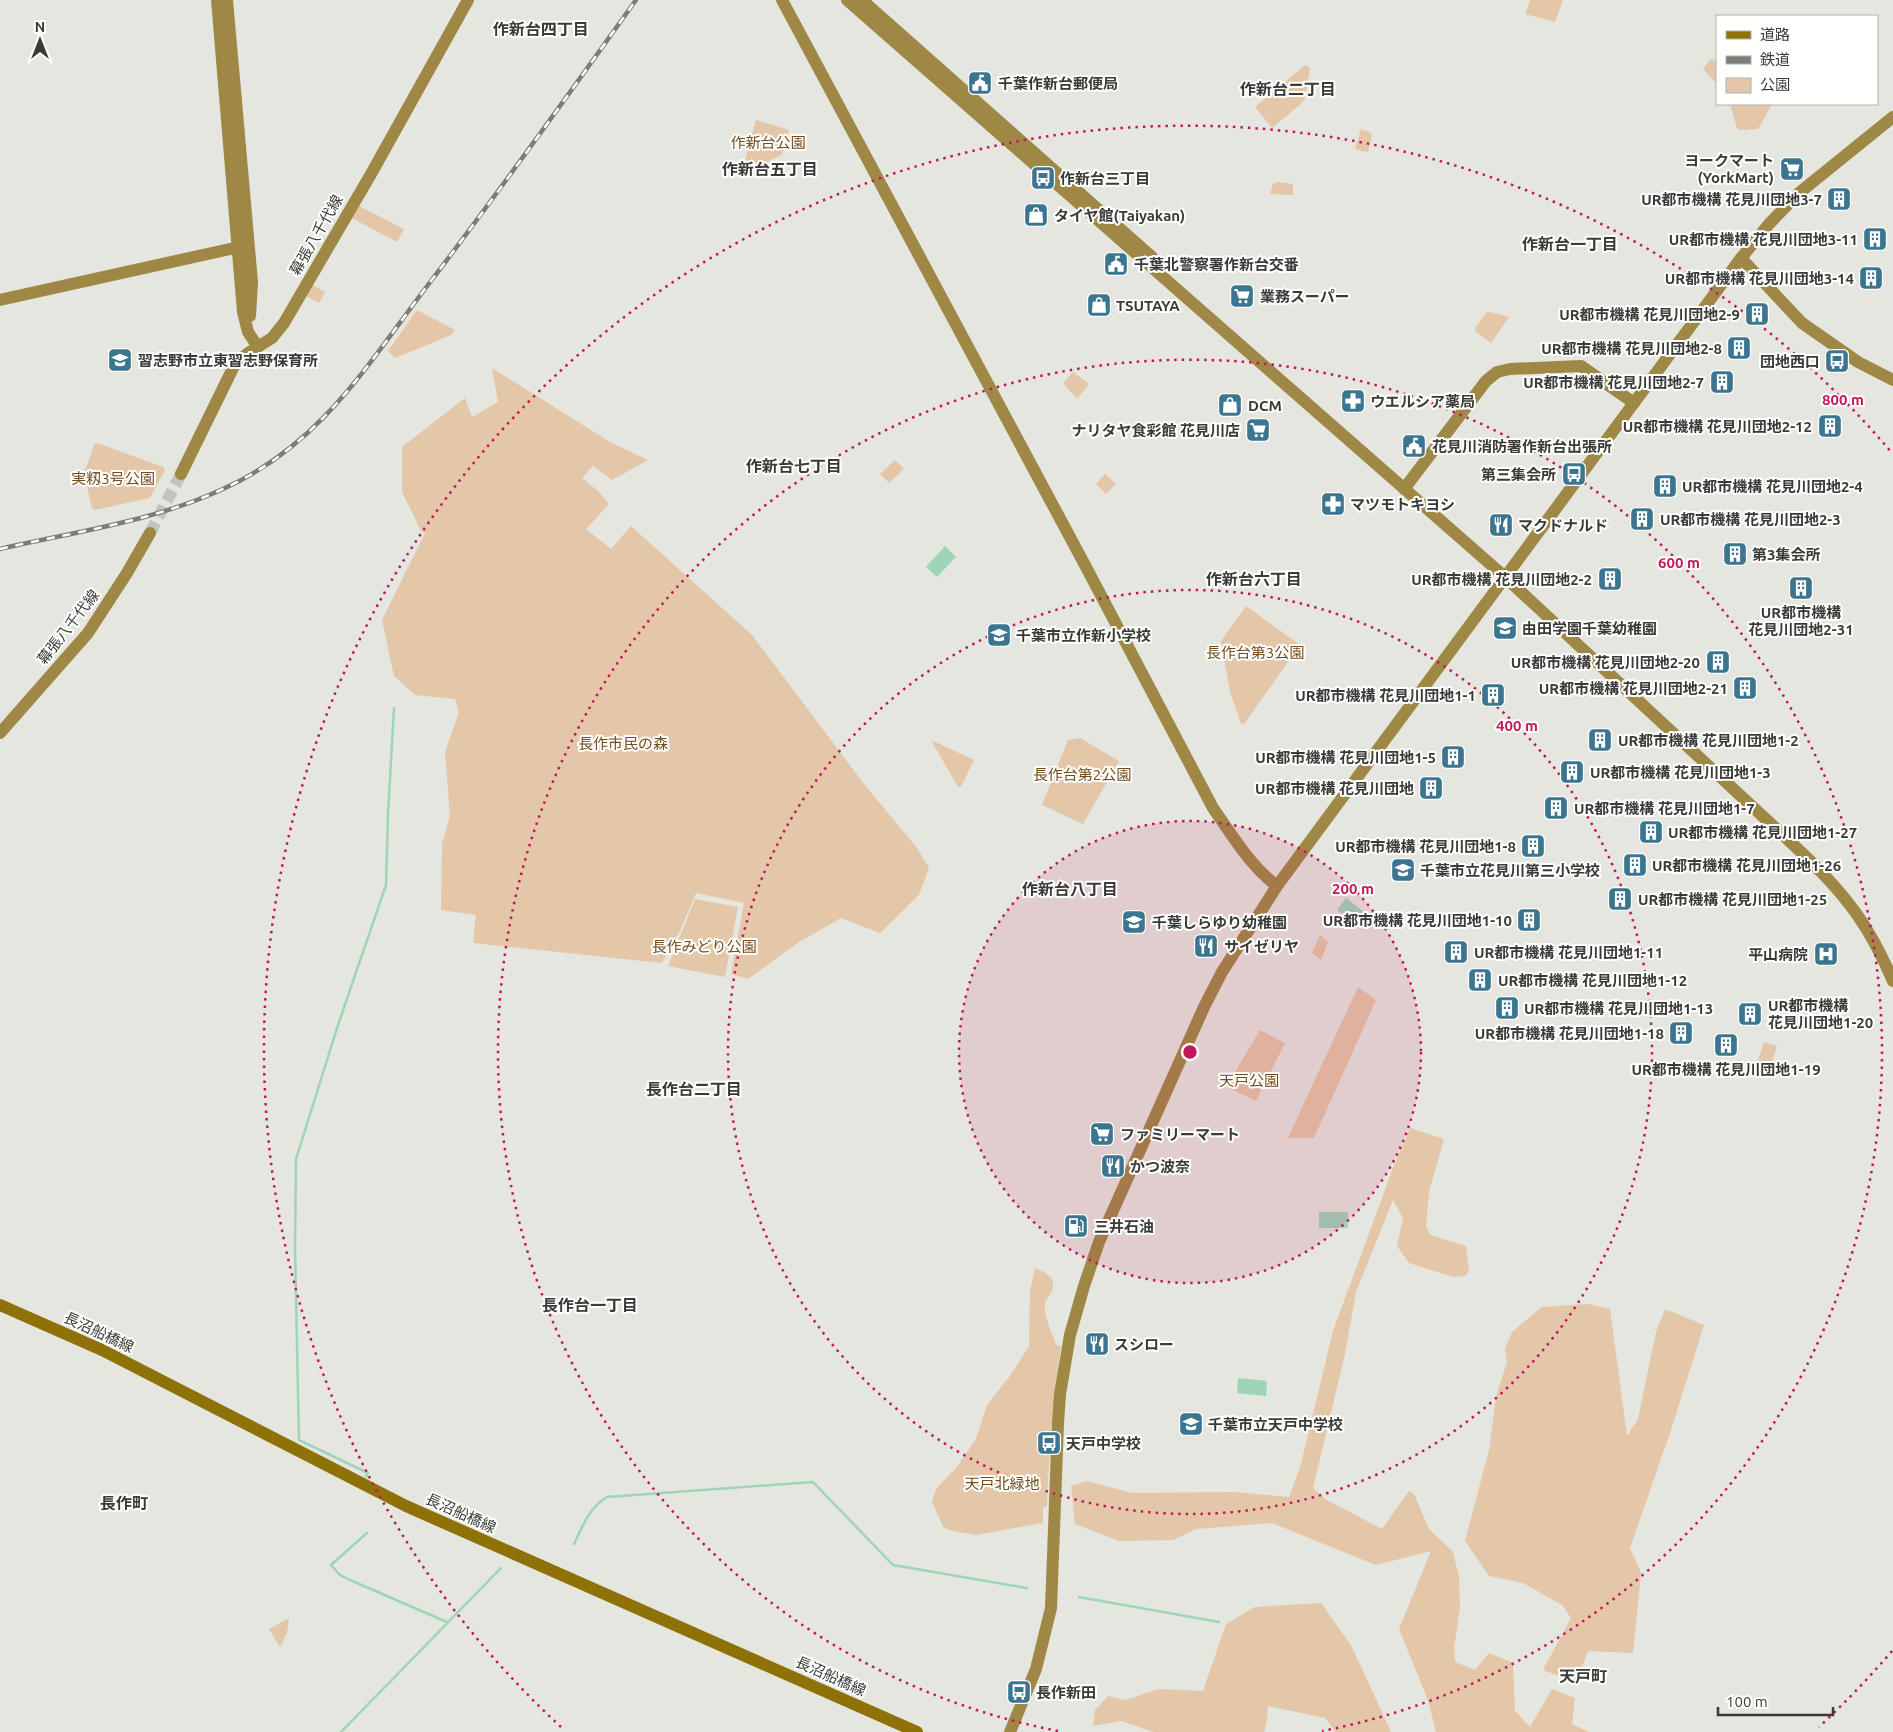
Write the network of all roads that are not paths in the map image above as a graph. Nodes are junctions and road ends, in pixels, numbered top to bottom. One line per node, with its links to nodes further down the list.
1 (217, 0): 8 (street)
2 (227, 0): 8 (street)
3 (468, 0): 12 (street, 幕張八千代線)
4 (782, 0): 20 (street)
5 (847, 0): 11 (street)
6 (862, 0): 11 (street)
7 (1893, 117): 9 (street)
8 (244, 247): 10 (street); 12 (street)
9 (1741, 258): 13 (street); 14 (street)
10 (0, 300)
11 (1202, 311): 16 (street)
12 (258, 347): 15 (street, 幕張八千代線)
13 (1893, 380)
14 (1634, 403): 16 (street); 18 (street)
15 (181, 474)
16 (1404, 490): 18 (street)
17 (150, 533): 19 (street, 幕張八千代線)
18 (1505, 577): 20 (street); 21 (street)
19 (0, 733)
20 (1276, 886): 24 (street)
21 (1893, 981)
22 (0, 1304): 23 (main road, 長沼船橋線)
23 (918, 1732)
24 (1010, 1732)

